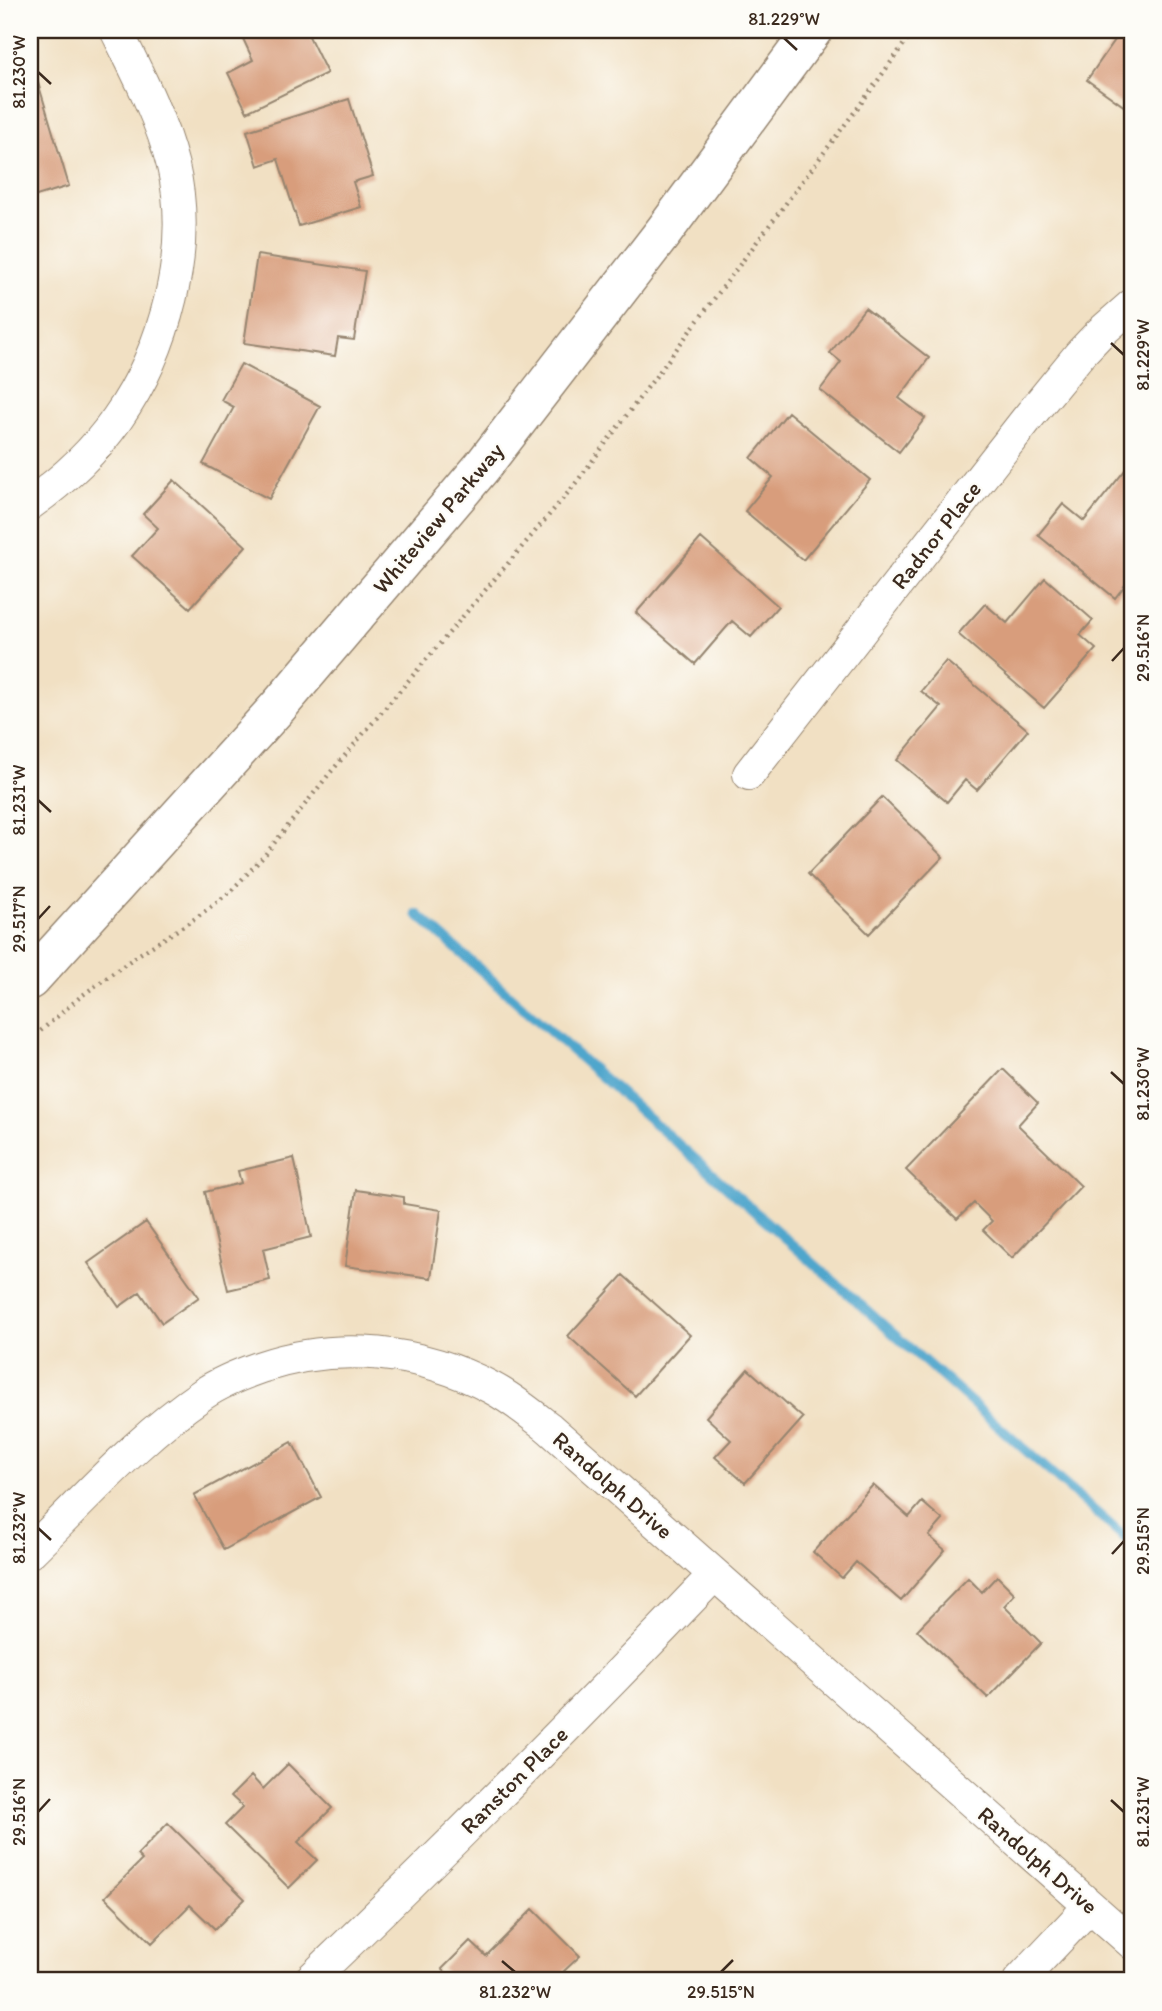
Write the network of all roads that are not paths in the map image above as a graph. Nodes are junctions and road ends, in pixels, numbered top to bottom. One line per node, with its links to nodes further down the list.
1 (116, 30): 4 (street)
2 (813, 30): 6 (street, Whiteview Parkway)
3 (1132, 305): 5 (street, Radnor Place)
4 (30, 504)
5 (749, 774)
6 (30, 980)
7 (30, 1552): 8 (street, Randolph Drive)
8 (715, 1575): 9 (street, Randolph Drive); 11 (street, Ranston Place)
9 (1090, 1906): 10 (street, Randolph Drive); 12 (street)
10 (1132, 1943)
11 (309, 1981)
12 (1019, 1981)

